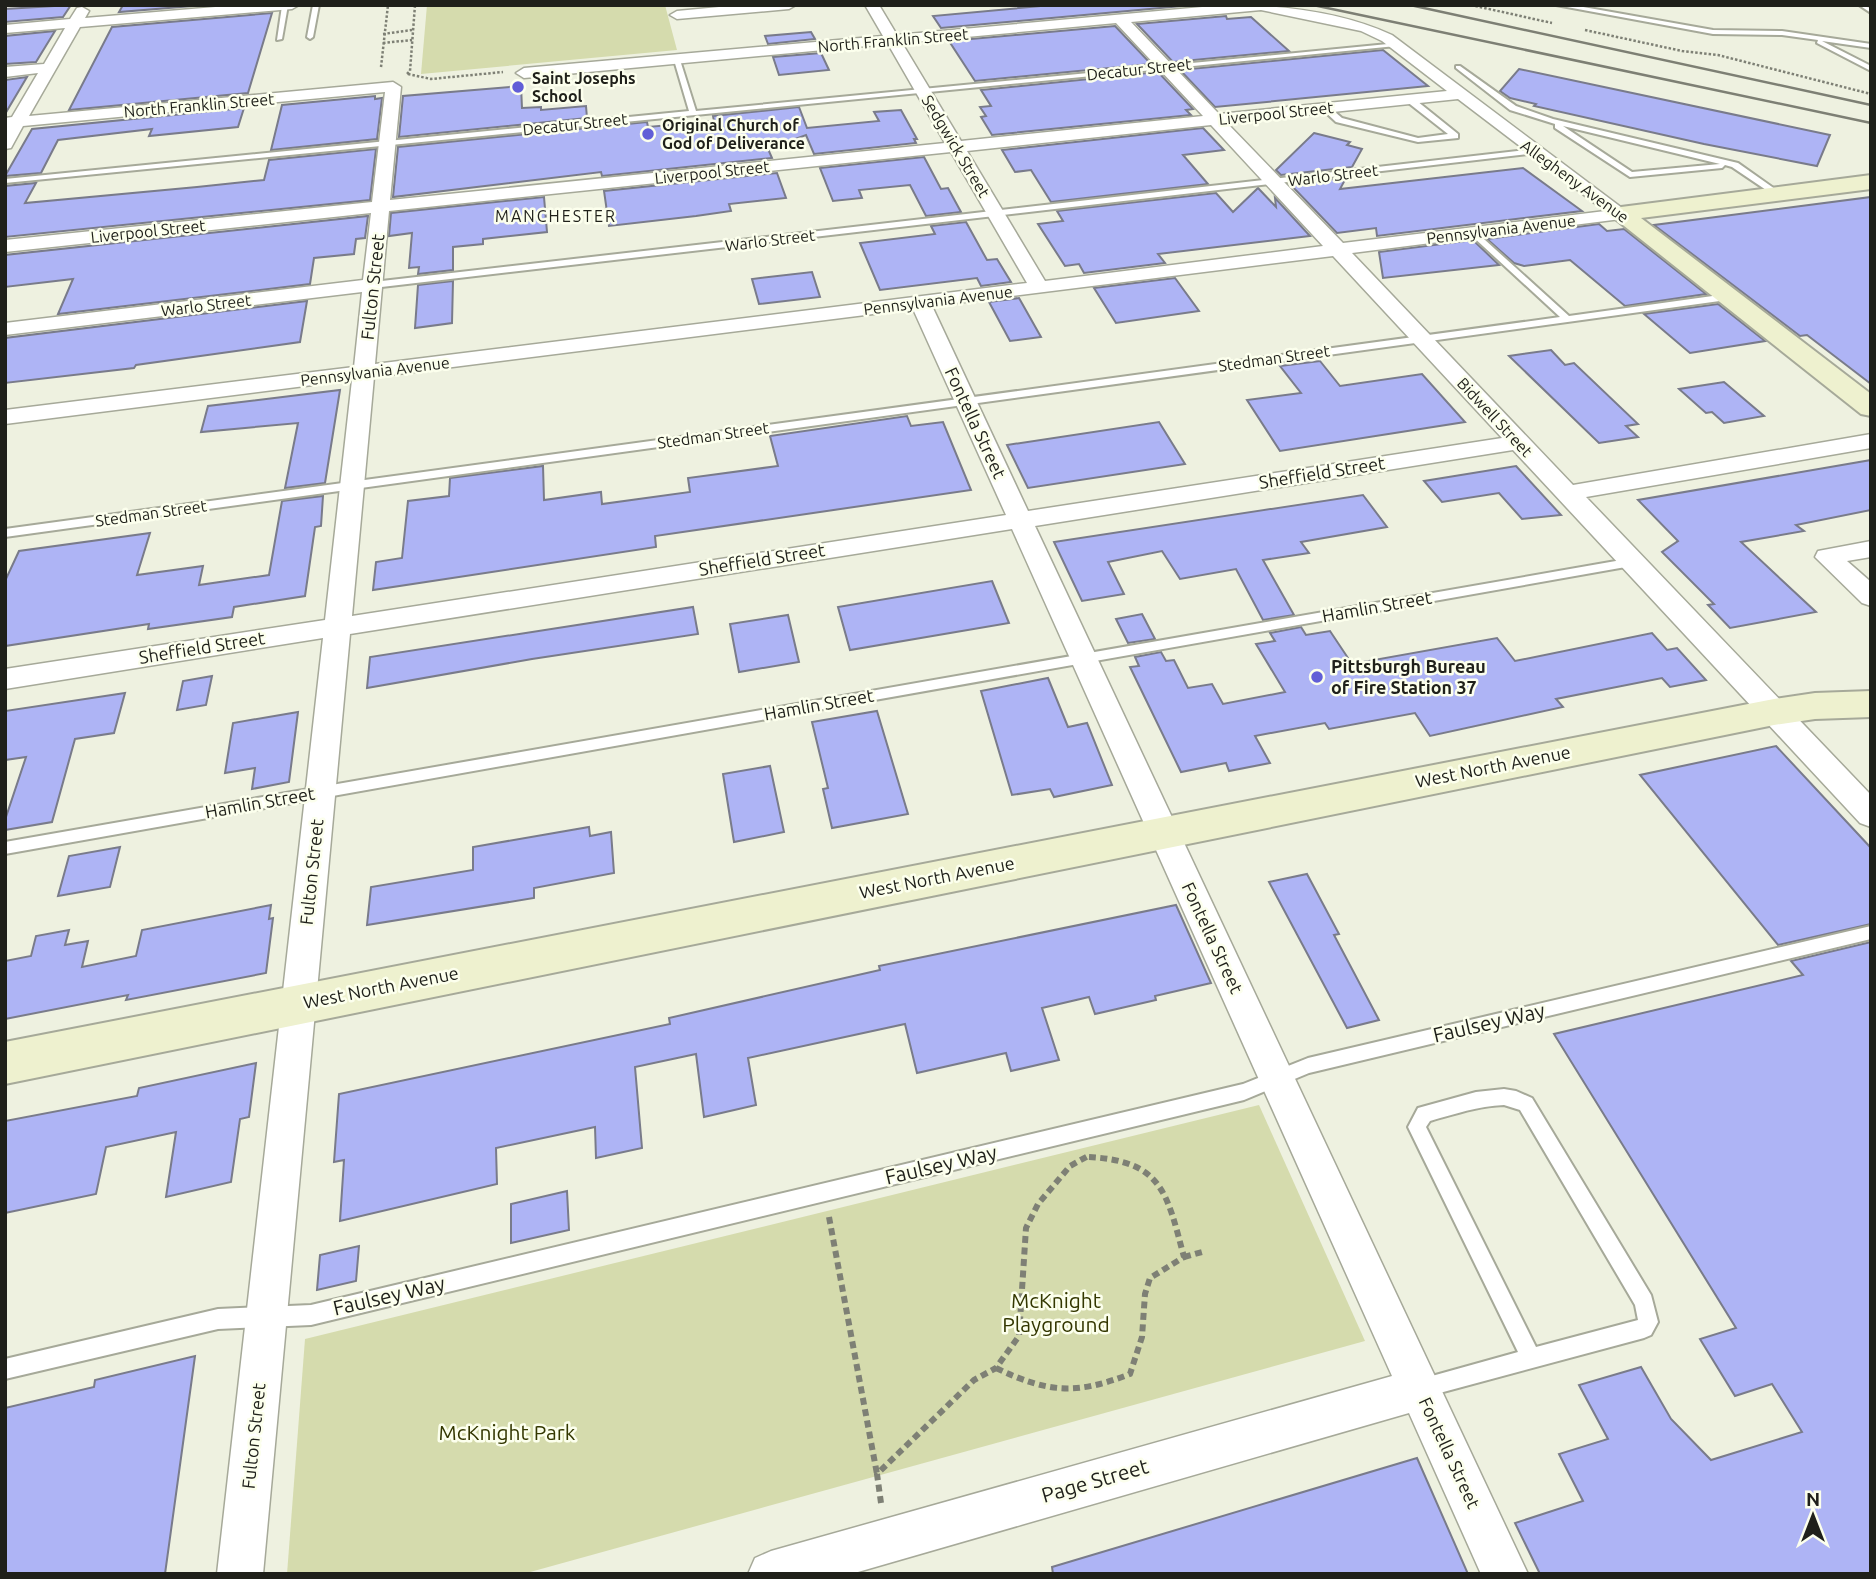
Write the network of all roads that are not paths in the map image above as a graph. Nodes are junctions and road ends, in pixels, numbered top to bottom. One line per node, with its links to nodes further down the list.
1 (85, 5): 13 (street)
2 (292, 5): 8 (street)
3 (316, 5): 15 (lane)
4 (789, 5): 11 (street)
5 (872, 5): 18 (street, Sedgwick Street)
6 (1559, 5): 16 (lane)
7 (1862, 5): 10 (lane)
8 (285, 6): 13 (street); 17 (lane)
9 (1258, 6): 12 (street, North Franklin Street); 19 (street, Allegheny Avenue)
10 (1871, 11)
11 (677, 15)
12 (1120, 19): 18 (street, North Franklin Street); 22 (street, Bidwell Street)
13 (75, 23): 14 (street); 24 (street)
14 (5, 29)
15 (310, 37)
16 (1809, 37): 20 (lane); 25 (lane)
17 (279, 39)
18 (893, 40): 21 (street, North Franklin Street); 29 (street, Sedgwick Street)
19 (1396, 44): 22 (lane, Decatur Street); 30 (street, Allegheny Avenue)
20 (1871, 46)
21 (677, 60): 27 (street, North Franklin Street); 33 (lane)
22 (1164, 66): 29 (lane, Decatur Street); 34 (street, Bidwell Street)
23 (1458, 66): 35 (lane)
24 (49, 68): 26 (street); 36 (street)
25 (1871, 69)
26 (5, 72)
27 (524, 74)
28 (385, 88): 36 (street, North Franklin Street); 37 (street, Fulton Street)
29 (922, 90): 33 (lane, Decatur Street); 39 (street, Sedgwick Street)
30 (1460, 94): 31 (street, Liverpool Street); 40 (street, Allegheny Avenue)
31 (1409, 99): 32 (street, Liverpool Street); 32 (lane)
32 (1325, 108): 34 (street, Liverpool Street)
33 (693, 113): 37 (lane, Decatur Street)
34 (1214, 119): 39 (street, Liverpool Street); 43 (street, Bidwell Street)
35 (1551, 121): 41 (lane); 41 (lane)
36 (12, 122): 38 (street)
37 (388, 143): 42 (lane, Decatur Street); 46 (street, Fulton Street)
38 (5, 144)
39 (956, 146): 46 (street, Liverpool Street); 47 (street, Sedgwick Street)
40 (1534, 151): 43 (lane, Warlo Street); 48 (street, Allegheny Avenue)
41 (1735, 165): 45 (lane)
42 (5, 181)
43 (1274, 182): 47 (lane, Warlo Street); 51 (street, Bidwell Street)
44 (1871, 182): 45 (street, Pennsylvania Avenue)
45 (1778, 194): 48 (street, Pennsylvania Avenue)
46 (381, 206): 50 (street, Liverpool Street); 52 (street, Fulton Street)
47 (996, 214): 52 (lane, Warlo Street); 53 (street, Sedgwick Street)
48 (1621, 214): 49 (street, Pennsylvania Avenue); 54 (street, Allegheny Avenue)
49 (1474, 233): 51 (street, Pennsylvania Avenue); 56 (lane)
50 (5, 246)
51 (1337, 250): 53 (street, Pennsylvania Avenue); 58 (street, Bidwell Street)
52 (373, 285): 57 (street, Warlo Street); 59 (street, Fulton Street)
53 (1039, 287): 55 (street, Pennsylvania Avenue)
54 (1727, 296): 56 (lane); 61 (street, Allegheny Avenue)
55 (920, 302): 59 (street, Pennsylvania Avenue); 60 (street, Fontella Street)
56 (1566, 318): 58 (lane)
57 (5, 329)
58 (1420, 337): 60 (lane, Stedman Street); 64 (street, Bidwell Street)
59 (364, 372): 62 (street, Pennsylvania Avenue); 65 (street, Fulton Street)
60 (965, 400): 65 (lane, Stedman Street); 67 (street, Fontella Street)
61 (1871, 408)
62 (5, 417)
63 (1871, 440): 66 (street)
64 (1519, 442): 66 (street, Bidwell Street); 67 (street, Sheffield Street)
65 (352, 485): 68 (lane, Stedman Street); 72 (street, Fulton Street)
66 (1567, 493): 70 (street, Bidwell Street)
67 (1020, 520): 72 (street, Sheffield Street); 73 (street, Fontella Street)
68 (5, 533)
69 (1871, 549): 71 (street)
70 (1633, 562): 73 (lane, Hamlin Street); 76 (street, Bidwell Street)
71 (1871, 597)
72 (338, 627): 74 (street, Sheffield Street); 77 (street, Fulton Street)
73 (1084, 659): 77 (lane, Hamlin Street); 79 (street, Fontella Street)
74 (5, 679)
75 (1871, 704): 76 (street, West North Avenue)
76 (1774, 712): 78 (street, Bidwell Street); 79 (street, West North Avenue)
77 (321, 793): 80 (lane, Hamlin Street); 82 (street, Fulton Street)
78 (1871, 815)
79 (1164, 833): 82 (street, West North Avenue); 84 (street, Fontella Street)
80 (5, 848)
81 (1871, 933): 84 (lane, Faulsey Way)
82 (299, 1004): 83 (street, West North Avenue); 85 (street, Fulton Street)
83 (5, 1063)
84 (1277, 1079): 85 (lane, Faulsey Way); 88 (street, Fontella Street)
85 (266, 1317): 87 (lane, Faulsey Way); 89 (street, Fulton Street)
86 (1531, 1359): 86 (lane); 88 (lane)
87 (5, 1369)
88 (1420, 1389): 90 (street, Page Street); 91 (street, Fontella Street)
89 (240, 1574)
90 (771, 1574)
91 (1505, 1574)

